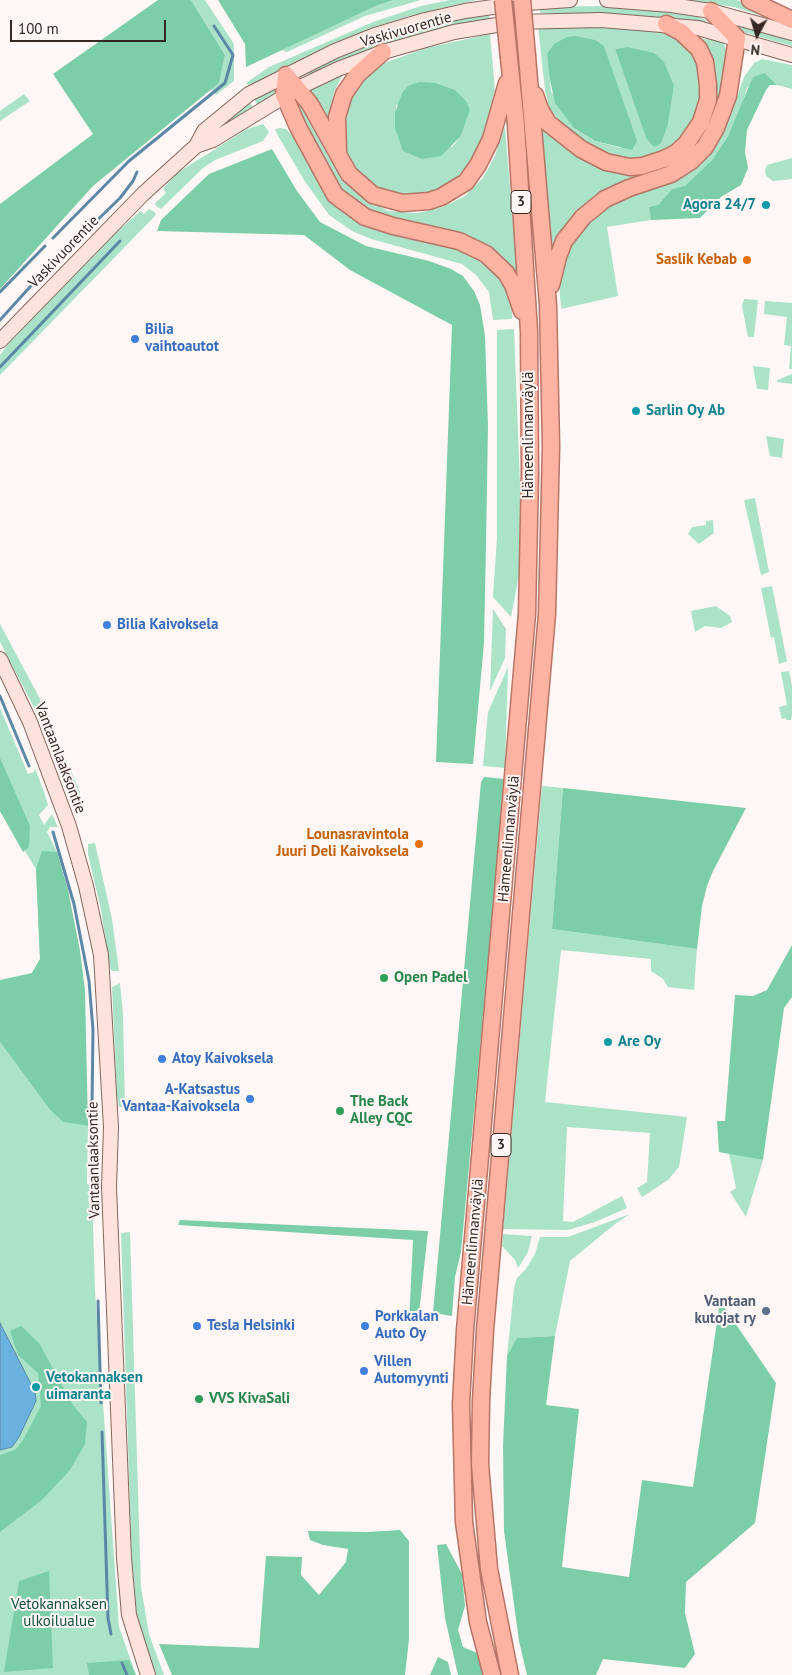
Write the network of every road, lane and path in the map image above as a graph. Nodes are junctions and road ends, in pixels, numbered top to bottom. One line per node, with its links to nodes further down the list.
1 (503, 0): 13 (highway, Hämeenlinnanväylä / 3, bridge)
2 (522, 0): 15 (highway, Hämeenlinnanväylä / 3, bridge)
3 (570, 0): 14 (main road, Vaskivuorentie)
4 (607, 0): 6 (main road)
5 (750, 0): 7 (highway)
6 (710, 11): 9 (main road); 10 (highway)
7 (792, 20)
8 (666, 24): 10 (main road, Vaskivuorentie); 11 (main road, Vaskivuorentie); 15 (highway)
9 (792, 33)
10 (737, 38): 12 (main road, Vaskivuorentie); 19 (highway)
11 (383, 52): 16 (main road, Vaskivuorentie); 18 (highway)
12 (792, 55)
13 (509, 66): 18 (highway); 20 (highway, Hämeenlinnanväylä / 3)
14 (286, 75): 16 (highway); 17 (main road, Vaskivuorentie)
15 (529, 79): 19 (highway, Hämeenlinnanväylä / 3)
16 (291, 91): 17 (main road, Vaskivuorentie); 18 (highway); 20 (highway)
17 (196, 146): 21 (main road, Vaskivuorentie)
18 (340, 162)
19 (548, 305): 25 (highway, Hämeenlinnanväylä / 3)
20 (528, 331): 24 (highway, Hämeenlinnanväylä / 3)
21 (0, 341)
22 (0, 659): 23 (main road, Vantaanlaaksontie)
23 (148, 1675)
24 (492, 1675)
25 (510, 1675)

